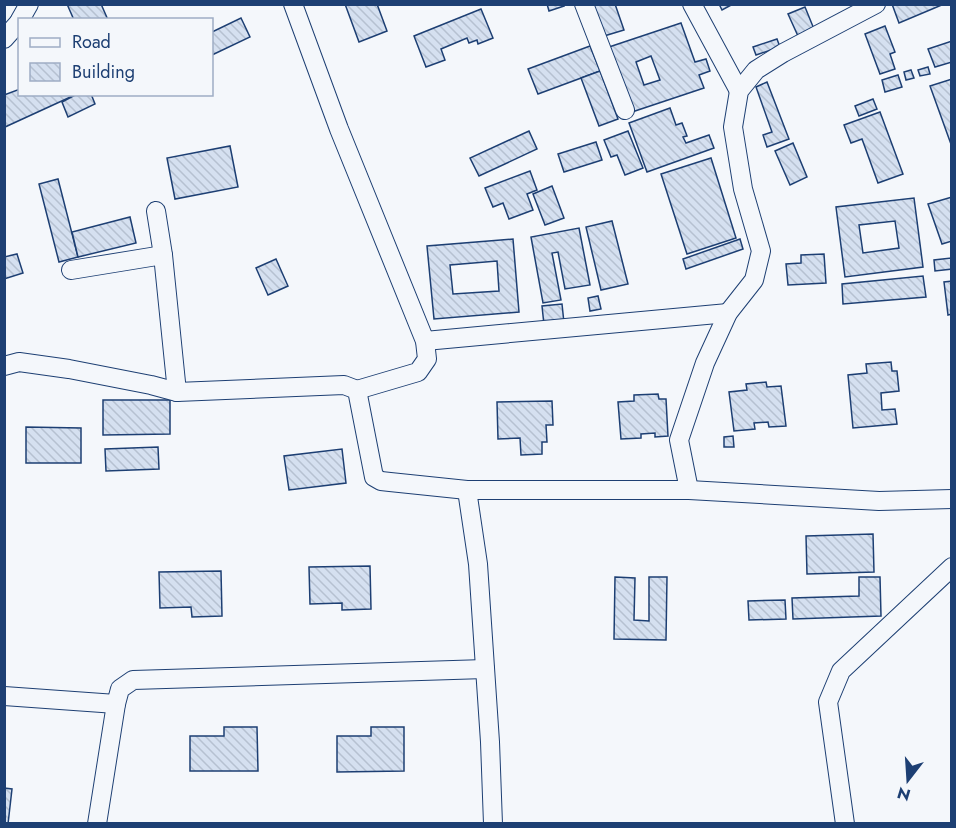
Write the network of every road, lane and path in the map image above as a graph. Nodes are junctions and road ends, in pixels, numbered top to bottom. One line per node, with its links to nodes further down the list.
1 (29, 4): 6 (street)
2 (293, 4): 15 (street)
3 (584, 4): 10 (street)
4 (692, 4): 9 (street)
5 (876, 4): 9 (street)
6 (21, 18)
7 (18, 22): 8 (street)
8 (4, 39)
9 (739, 91): 14 (street)
10 (625, 110)
11 (156, 211): 12 (street)
12 (163, 255): 13 (street); 18 (street)
13 (71, 270)
14 (728, 313): 15 (street); 20 (street)
15 (424, 342): 17 (street)
16 (4, 366): 18 (street)
17 (357, 390): 18 (street); 19 (street)
18 (177, 392)
19 (467, 490): 20 (street); 23 (street)
20 (689, 490): 21 (street)
21 (951, 499)
22 (951, 567): 28 (street)
23 (485, 669): 25 (street); 27 (street)
24 (4, 696): 25 (street)
25 (116, 704): 26 (street)
26 (97, 824)
27 (493, 824)
28 (845, 824)

